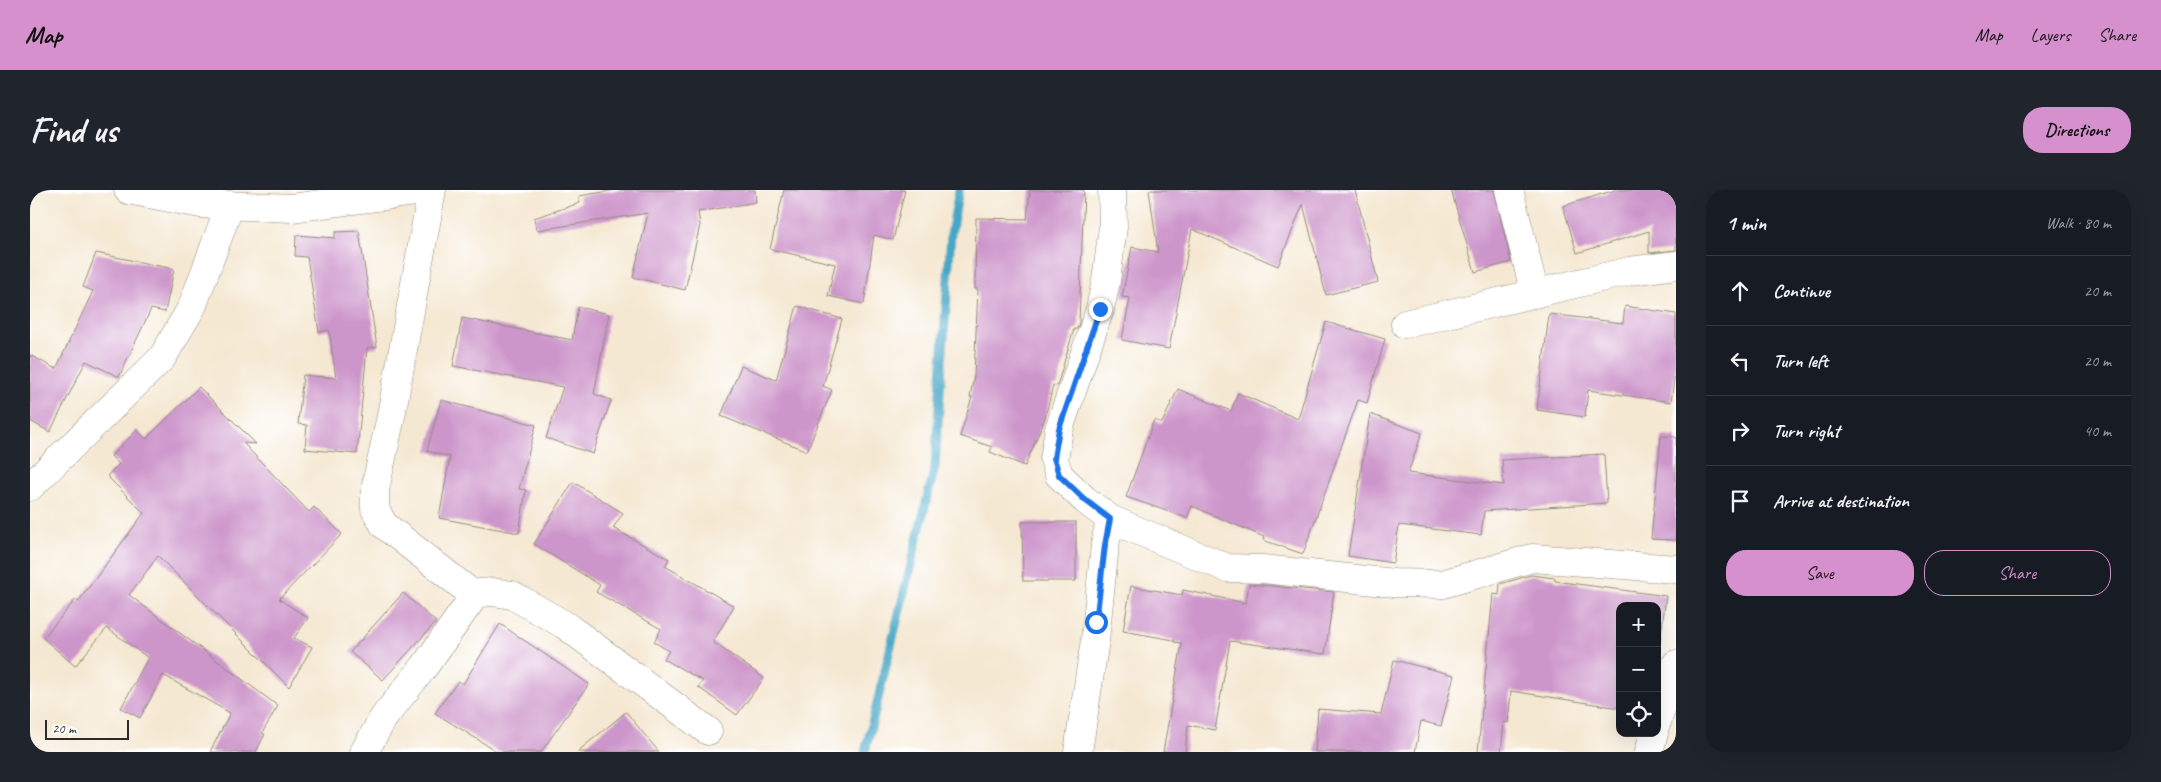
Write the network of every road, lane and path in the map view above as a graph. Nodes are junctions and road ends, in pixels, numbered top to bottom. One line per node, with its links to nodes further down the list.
1 (128, 190): 5 (street)
2 (431, 190): 5 (street); 12 (street)
3 (1112, 190): 10 (street)
4 (1509, 190): 7 (street)
5 (230, 205): 9 (street)
6 (1676, 266): 7 (street)
7 (1535, 294): 8 (street)
8 (1405, 324)
9 (30, 487)
10 (1110, 519): 11 (street); 18 (street)
11 (1676, 569)
12 (468, 594): 15 (street); 17 (street)
13 (1676, 664): 14 (street)
14 (1665, 711)
15 (708, 731)
16 (1653, 737): 19 (street)
17 (364, 752)
18 (1078, 752)
19 (1649, 752)

